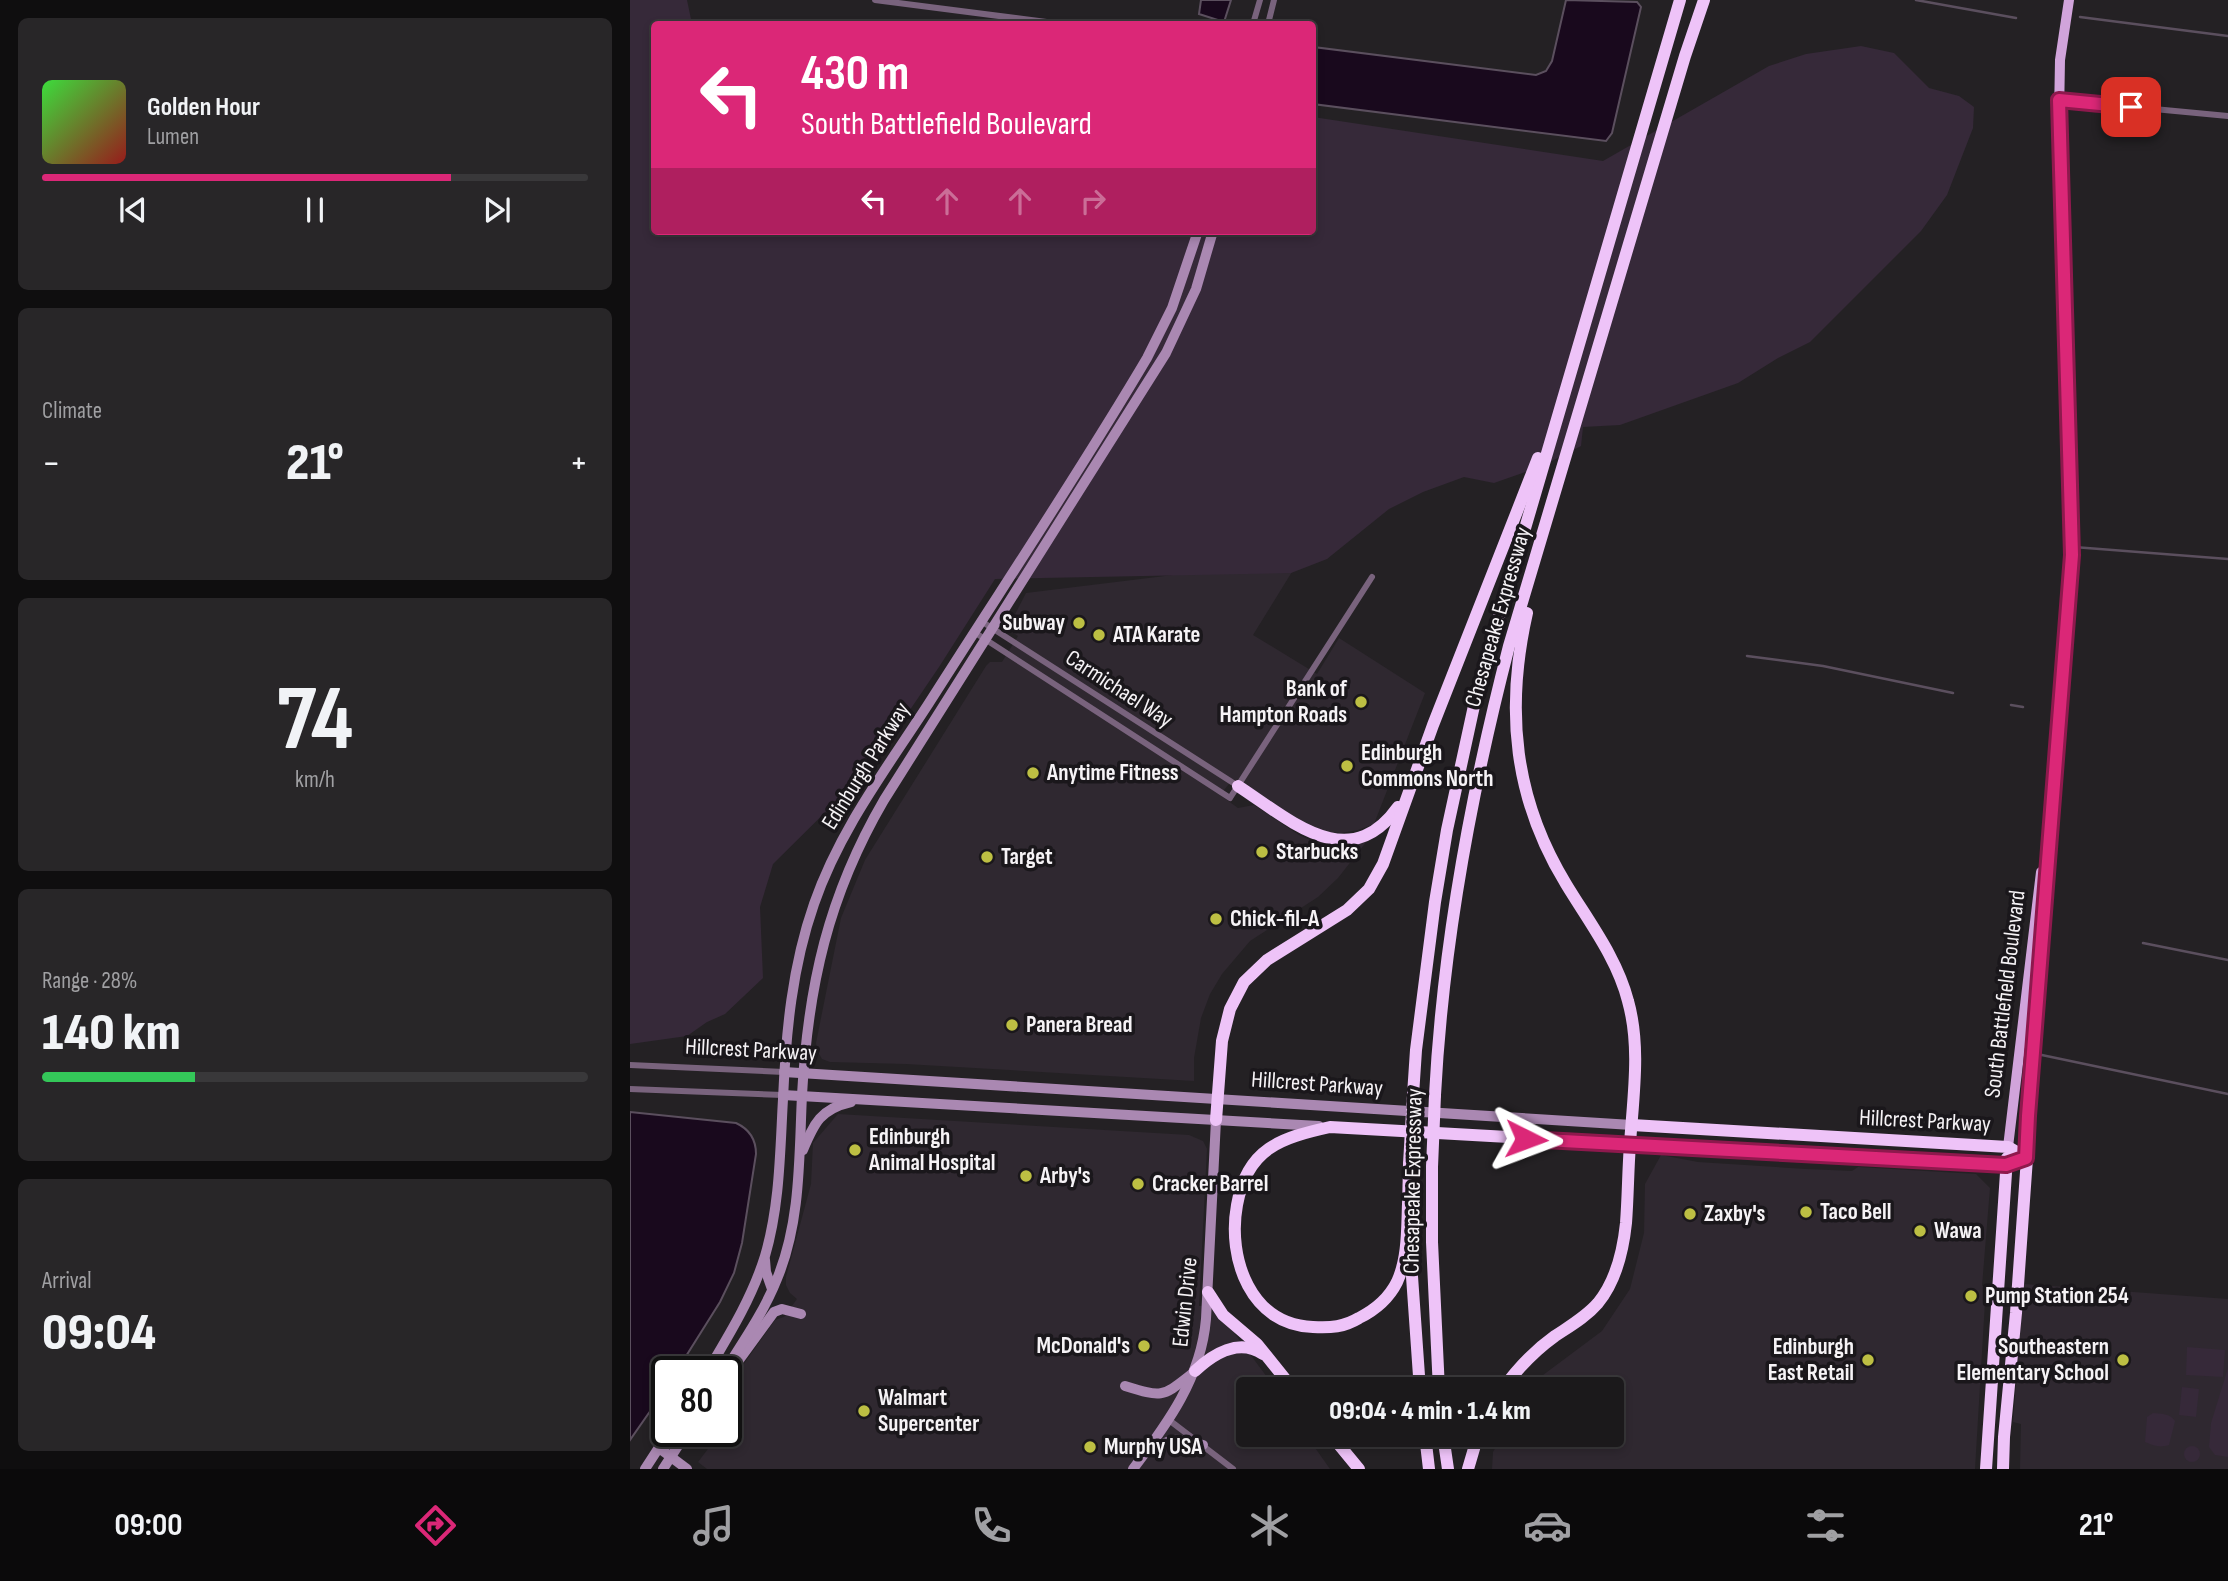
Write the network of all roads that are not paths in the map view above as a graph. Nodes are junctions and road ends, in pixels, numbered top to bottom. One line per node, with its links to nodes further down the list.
1 (875, 0): 7 (street)
2 (1259, 0): 9 (street)
3 (1274, 0): 10 (street)
4 (1681, 0): 15 (highway, Chesapeake Expressway)
5 (1704, 0): 16 (highway, Chesapeake Expressway)
6 (2069, 0): 11 (main road, South Battlefield Boulevard)
7 (908, 2): 8 (street)
8 (1041, 21)
9 (1254, 21)
10 (1269, 21)
11 (2059, 100): 12 (street); 22 (main road, South Battlefield Boulevard)
12 (2228, 116)
13 (1197, 235): 18 (main road, Edinburgh Parkway)
14 (1212, 235): 19 (main road, Edinburgh Parkway)
15 (1569, 379): 24 (highway); 41 (highway, Chesapeake Expressway, bridge)
16 (1557, 487): 34 (highway); 53 (highway, Chesapeake Expressway, bridge)
17 (1372, 577): 23 (street)
18 (981, 621): 19 (street, Carmichael Way); 20 (main road, Edinburgh Parkway)
19 (993, 629): 21 (main road, Edinburgh Parkway); 23 (street, Carmichael Way)
20 (974, 632): 21 (street, Carmichael Way); 26 (main road, Edinburgh Parkway)
21 (986, 640): 23 (street, Carmichael Way); 27 (main road, Edinburgh Parkway)
22 (2054, 775): 37 (main road, South Battlefield Boulevard); 39 (main road, South Battlefield Boulevard)
23 (1238, 786): 24 (highway)
24 (1409, 792): 31 (highway)
25 (630, 1065): 26 (street, Hillcrest Parkway)
26 (784, 1072): 27 (main road, Hillcrest Parkway); 29 (main road, Edinburgh Parkway)
27 (804, 1073): 30 (main road, Edinburgh Parkway); 31 (main road, Hillcrest Parkway)
28 (630, 1089): 29 (street, Hillcrest Parkway)
29 (783, 1095): 30 (main road, Hillcrest Parkway); 42 (main road, Edinburgh Parkway)
30 (802, 1096): 32 (main road, Hillcrest Parkway); 38 (main road, Edinburgh Parkway)
31 (1217, 1099): 33 (highway); 34 (main road, Hillcrest Parkway)
32 (877, 1100): 33 (main road, Hillcrest Parkway); 38 (main road)
33 (1216, 1120): 35 (main road, Hillcrest Parkway); 44 (main road, Edwin Drive)
34 (1632, 1125): 36 (highway); 37 (highway, Hillcrest Parkway)
35 (1331, 1127): 36 (highway, Hillcrest Parkway); 41 (highway)
36 (1630, 1145): 40 (highway, Hillcrest Parkway); 54 (highway)
37 (2007, 1147): 39 (highway, Hillcrest Parkway); 40 (highway, South Battlefield Boulevard)
38 (800, 1157): 43 (main road, Edinburgh Parkway)
39 (2026, 1158): 40 (highway, Hillcrest Parkway); 76 (highway, South Battlefield Boulevard)
40 (2006, 1165): 75 (highway, South Battlefield Boulevard)
41 (1408, 1204): 52 (highway, Chesapeake Expressway)
42 (765, 1256): 43 (main road); 46 (main road, Edinburgh Parkway)
43 (772, 1289): 47 (main road, Edinburgh Parkway)
44 (1208, 1292): 49 (highway); 50 (main road, Edwin Drive)
45 (801, 1314): 48 (main road)
46 (716, 1356)
47 (736, 1356)
48 (739, 1356)
49 (1268, 1357): 50 (highway); 51 (highway)
50 (1194, 1372): 55 (main road); 56 (main road, Edwin Drive)
51 (1284, 1377)
52 (1419, 1377)
53 (1438, 1377)
54 (1513, 1377)
55 (1125, 1386)
56 (1169, 1420): 57 (street); 64 (main road, Edwin Drive)
57 (1203, 1445): 64 (main road); 70 (street)
58 (677, 1447): 65 (main road)
59 (1341, 1447): 71 (highway)
60 (1426, 1447): 72 (highway)
61 (1445, 1447): 73 (highway)
62 (1474, 1447): 74 (highway)
63 (659, 1448): 65 (main road); 66 (main road)
64 (1142, 1456): 69 (main road, Edwin Drive)
65 (671, 1457): 67 (main road); 68 (main road)
66 (645, 1469)
67 (663, 1469)
68 (687, 1469)
69 (1133, 1469)
70 (1233, 1469)
71 (1359, 1469)
72 (1429, 1469)
73 (1448, 1469)
74 (1468, 1469)
75 (1986, 1469)
76 (2003, 1469)

